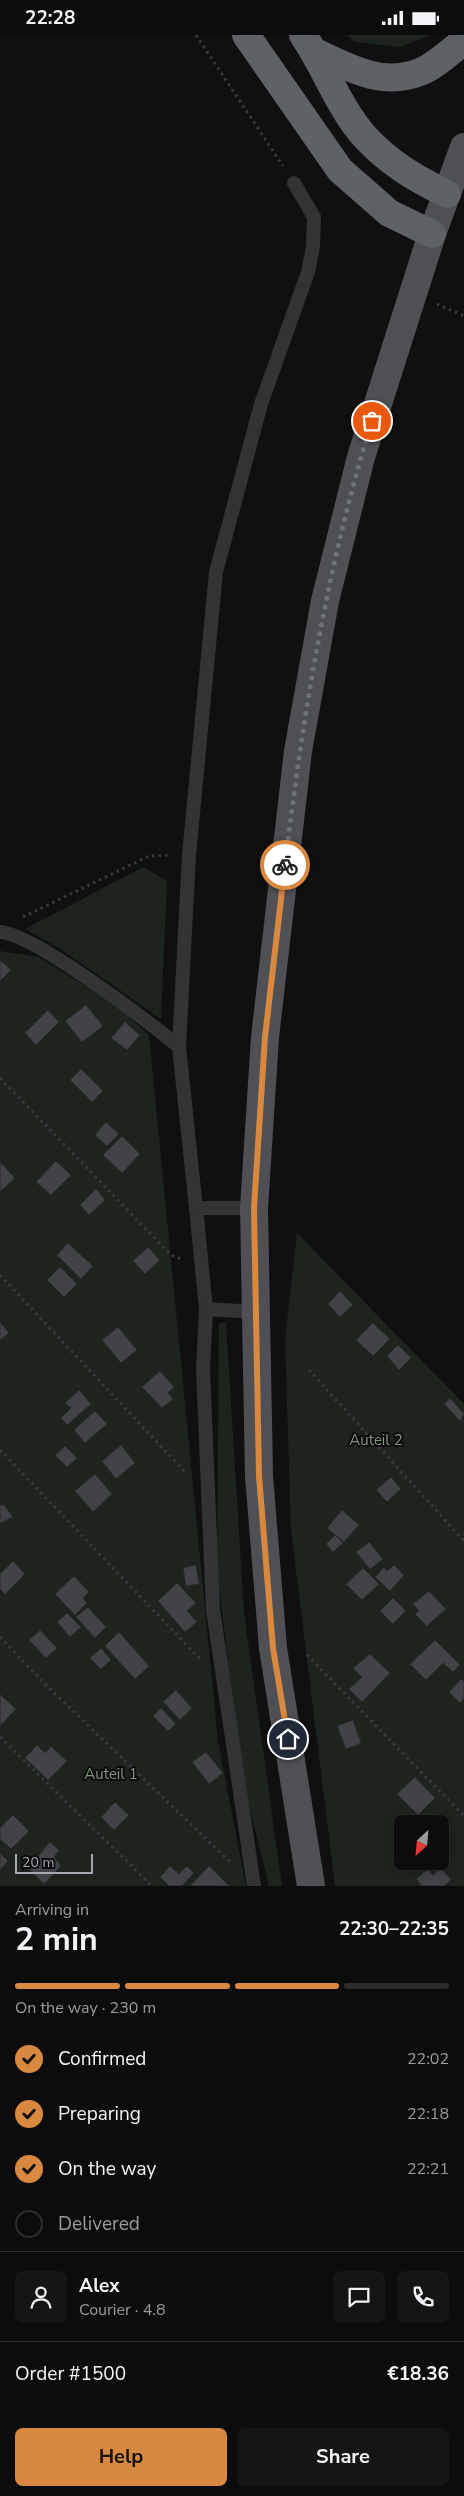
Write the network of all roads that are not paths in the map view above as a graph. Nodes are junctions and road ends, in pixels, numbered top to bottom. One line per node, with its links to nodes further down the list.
1 (246, 35): 7 (highway)
2 (464, 41): 3 (highway)
3 (309, 43): 6 (highway)
4 (464, 147): 6 (main road)
5 (294, 183): 9 (lane)
6 (447, 194): 7 (main road)
7 (432, 234): 11 (main road)
8 (1, 931): 9 (lane)
9 (178, 1047): 10 (lane)
10 (196, 1208): 11 (lane); 12 (lane)
11 (254, 1208): 13 (main road)
12 (206, 1309): 13 (lane); 14 (lane)
13 (256, 1312): 15 (main road)
14 (254, 1886)
15 (311, 1886)

